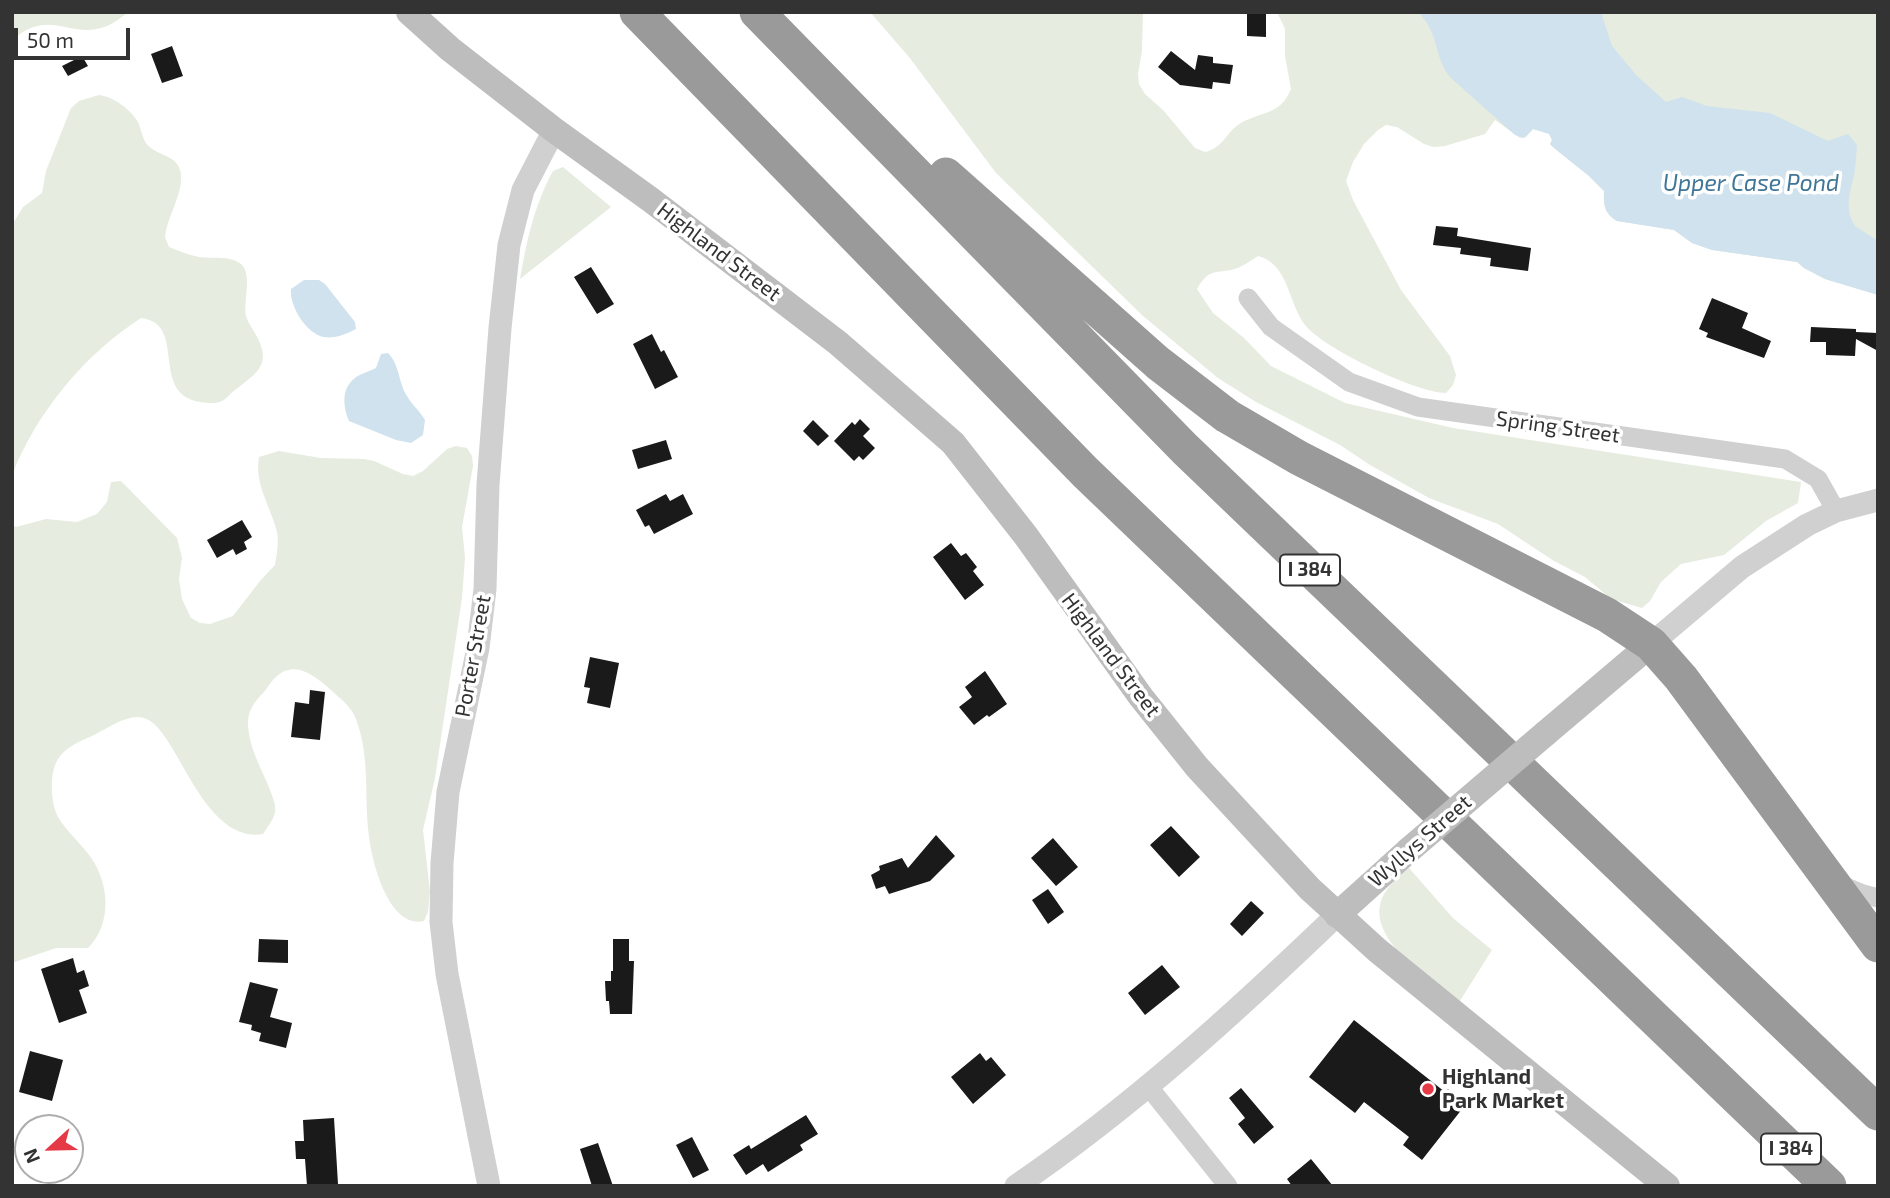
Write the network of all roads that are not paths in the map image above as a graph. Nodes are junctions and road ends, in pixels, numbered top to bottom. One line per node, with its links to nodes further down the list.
1 (409, 12): 5 (main road, Highland Street)
2 (638, 12): 20 (highway, I 384)
3 (757, 12): 15 (highway, I 384)
4 (768, 12): 9 (highway)
5 (554, 130): 12 (main road, Highland Street); 16 (street, Porter Street)
6 (1248, 298): 8 (street, Spring Street)
7 (1878, 500): 8 (street)
8 (1836, 511): 9 (street, Wyllys Street)
9 (1651, 644): 10 (highway); 12 (main road, Wyllys Street, bridge)
10 (1827, 878): 11 (street); 13 (highway)
11 (1878, 898)
12 (1337, 915): 14 (street, Wyllys Street); 19 (main road, Highland Street)
13 (1878, 945)
14 (1148, 1086): 17 (street, Wyllys Street); 18 (street)
15 (1878, 1113)
16 (489, 1186)
17 (1016, 1186)
18 (1228, 1186)
19 (1667, 1186)
20 (1829, 1186)

